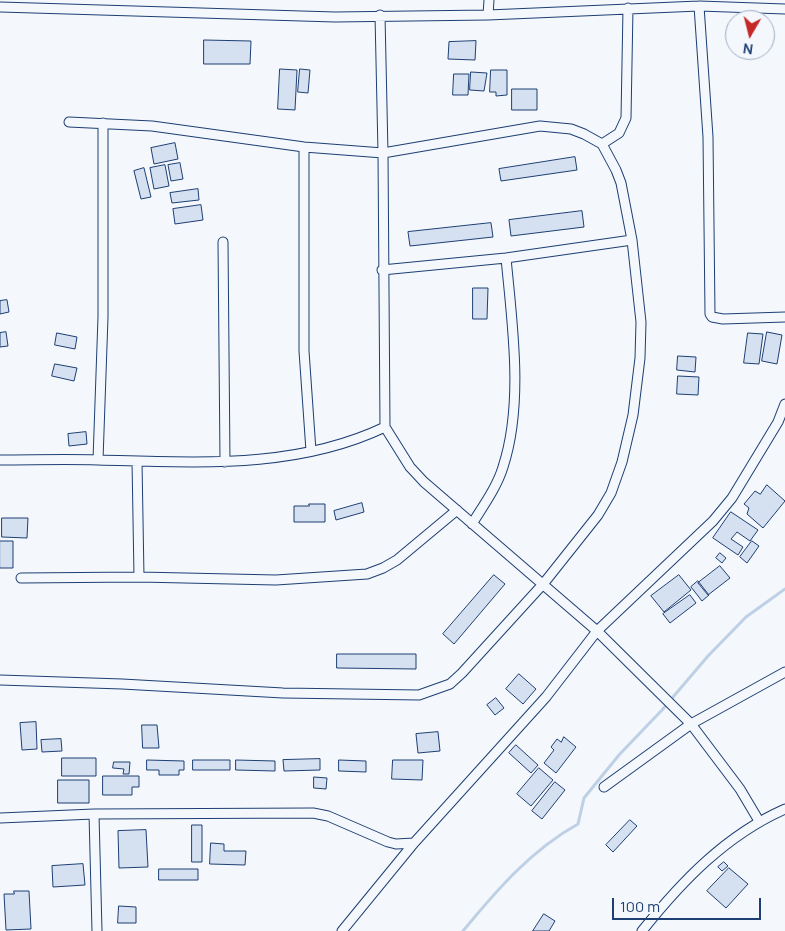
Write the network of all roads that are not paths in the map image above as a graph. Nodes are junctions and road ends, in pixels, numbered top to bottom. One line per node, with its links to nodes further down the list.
1 (489, 0): 7 (street)
2 (699, 6): 4 (street); 5 (street); 17 (street)
3 (0, 7): 6 (street)
4 (628, 8): 7 (street); 10 (street)
5 (785, 8)
6 (380, 15): 7 (street); 12 (street)
7 (488, 15)
8 (69, 122): 9 (street)
9 (103, 123): 11 (street); 22 (street)
10 (602, 144): 12 (street); 13 (street)
11 (304, 147): 12 (street); 20 (street)
12 (383, 153): 16 (street)
13 (632, 240): 15 (street); 29 (street)
14 (223, 242): 24 (street)
15 (506, 258): 16 (street); 26 (street)
16 (382, 270): 19 (street)
17 (785, 317)
18 (785, 404): 30 (street)
19 (385, 427): 20 (street); 25 (street)
20 (311, 451): 24 (street)
21 (0, 460): 22 (street)
22 (98, 460): 23 (street)
23 (136, 461): 24 (street); 27 (street)
24 (225, 462)
25 (457, 510): 26 (street); 27 (street)
26 (472, 524): 29 (street)
27 (139, 577): 28 (street)
28 (21, 578)
29 (544, 584): 30 (street); 32 (street)
30 (597, 631): 33 (street); 39 (street)
31 (785, 672): 33 (street)
32 (0, 680)
33 (691, 724): 34 (street); 38 (street)
34 (604, 787)
35 (785, 810): 38 (street)
36 (94, 814): 37 (street); 39 (street); 40 (street)
37 (0, 818)
38 (759, 820): 42 (street)
39 (414, 843): 41 (street)
40 (97, 931)
41 (342, 931)
42 (642, 931)

